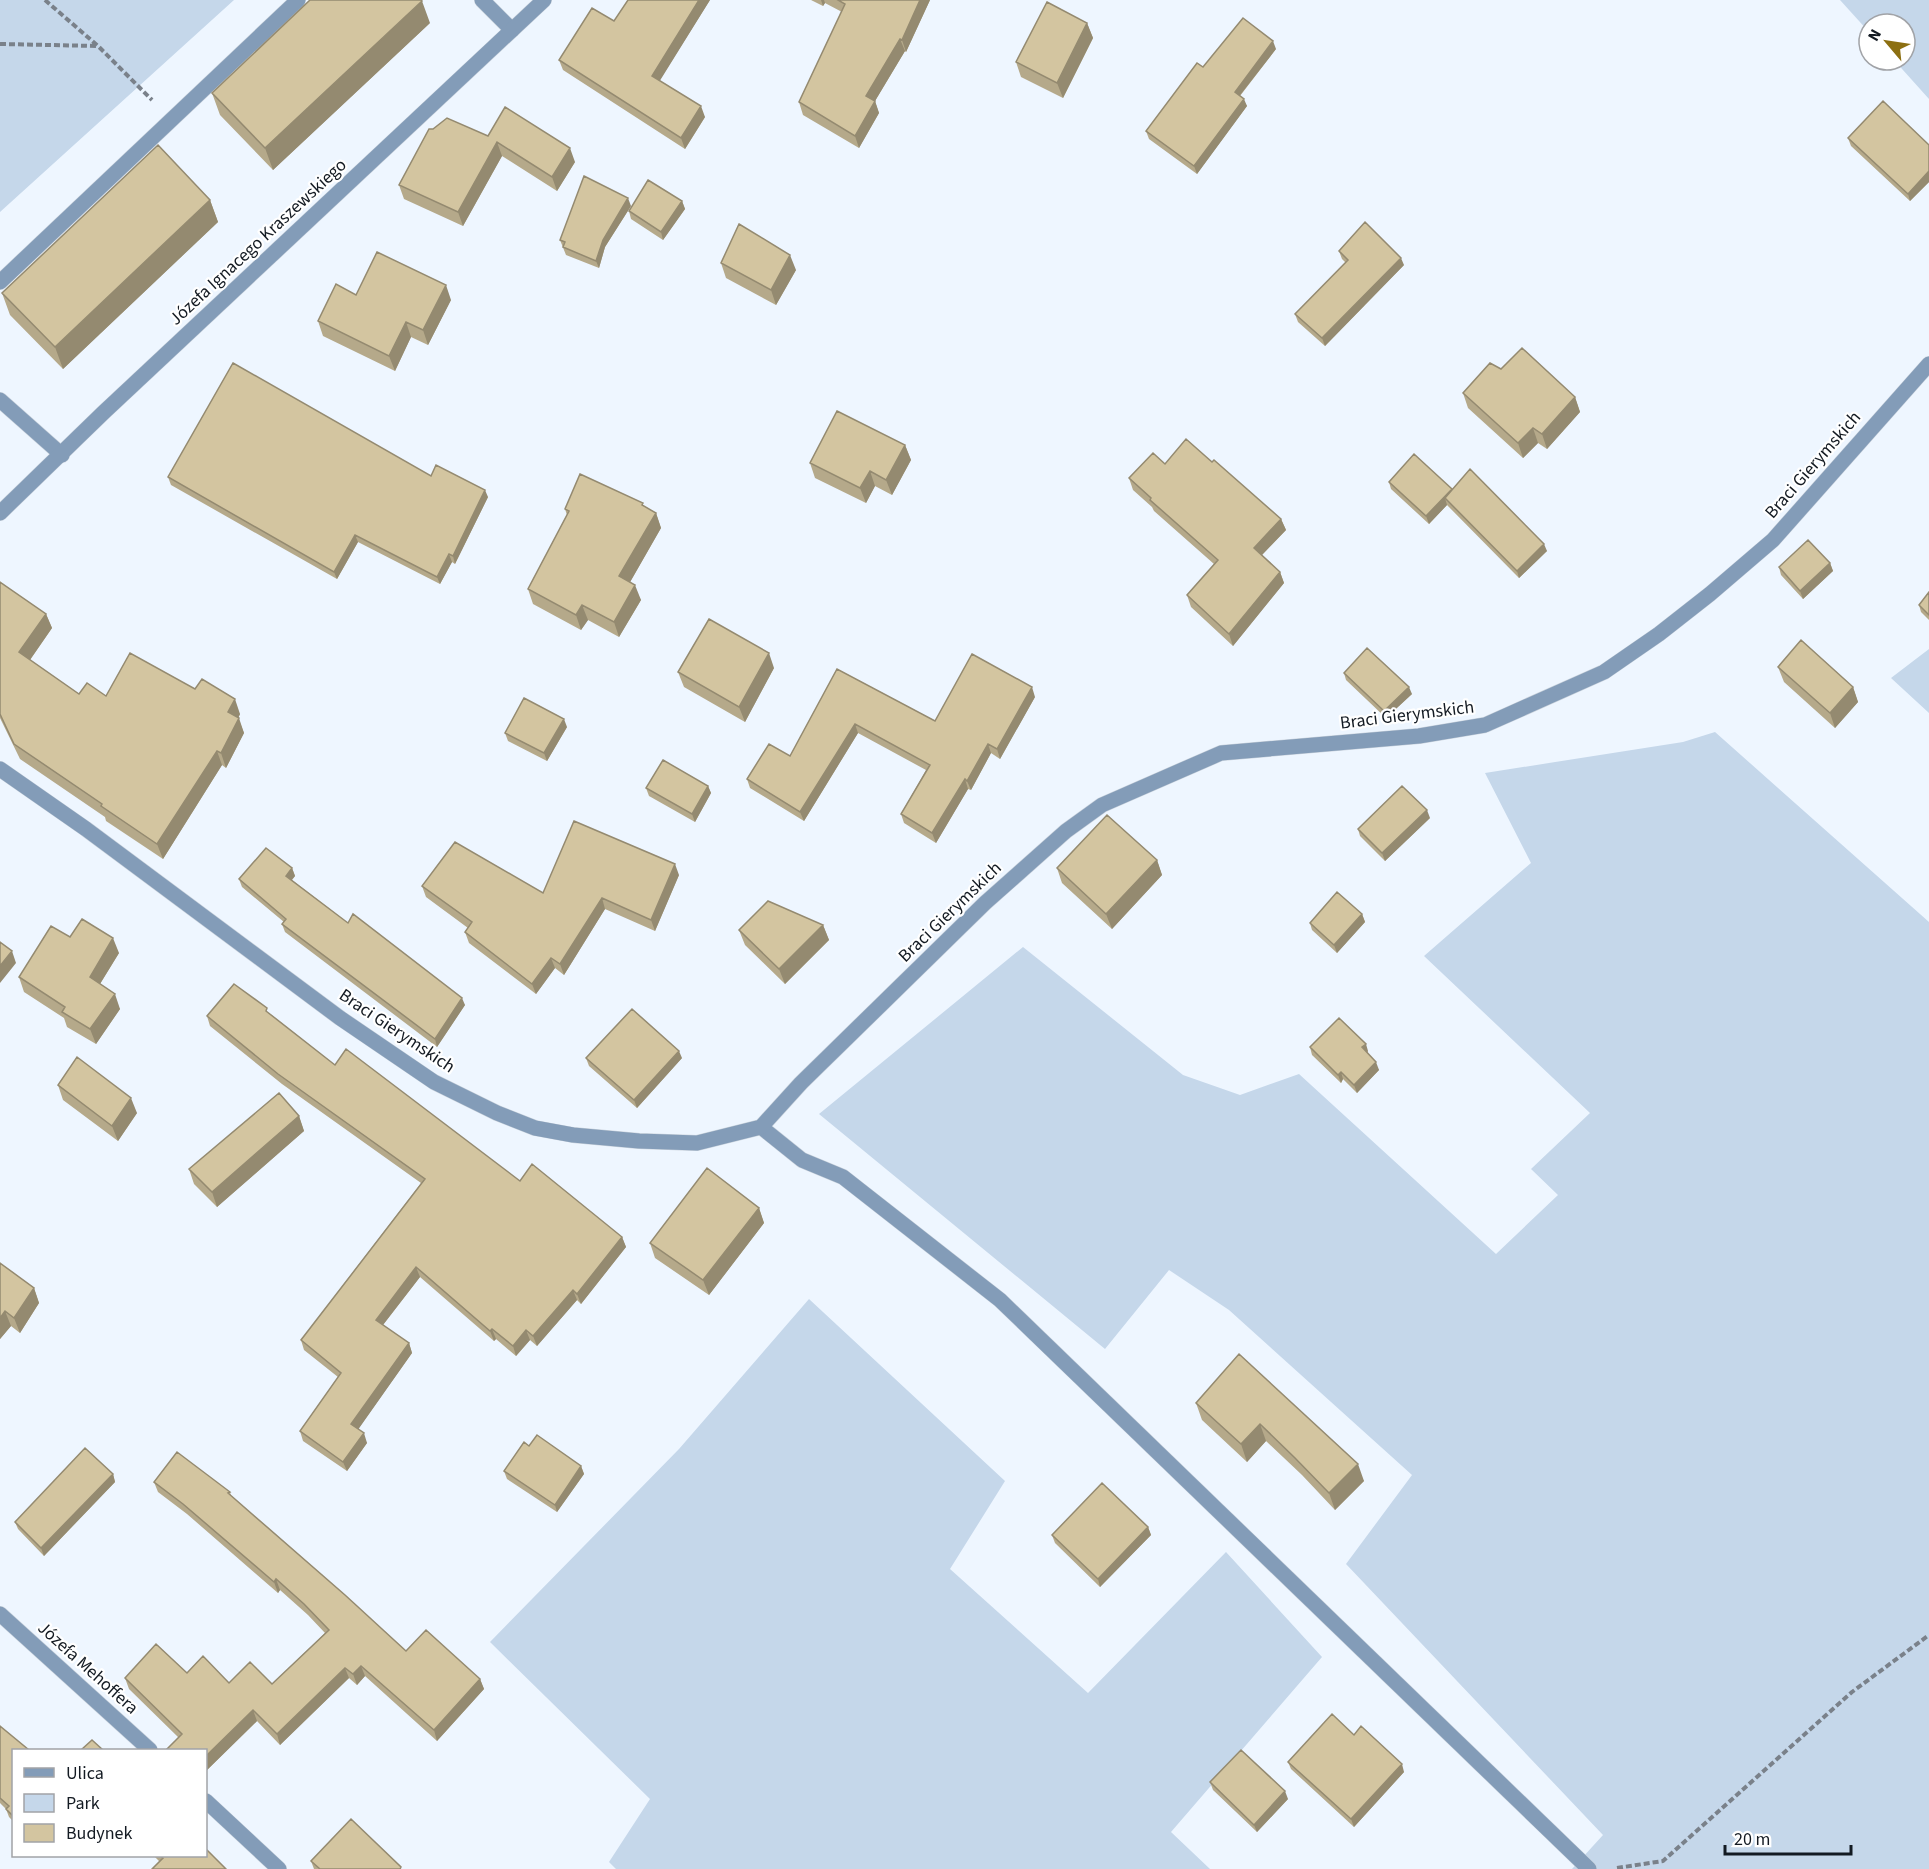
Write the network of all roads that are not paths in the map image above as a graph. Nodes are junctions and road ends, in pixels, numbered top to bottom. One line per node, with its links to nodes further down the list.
1 (298, 0): 5 (street)
2 (482, 0): 4 (street)
3 (544, 0): 4 (street, Józefa Ignacego Kraszewskiego)
4 (512, 30): 8 (street, Józefa Ignacego Kraszewskiego)
5 (0, 282)
6 (1929, 364): 11 (street, Braci Gierymskich)
7 (0, 400): 8 (street)
8 (62, 455): 9 (street, Józefa Ignacego Kraszewskiego)
9 (0, 513)
10 (0, 769): 11 (street, Braci Gierymskich)
11 (761, 1127): 16 (street)
12 (0, 1614): 13 (street, Józefa Mehoffera)
13 (149, 1749)
14 (207, 1803): 15 (street)
15 (279, 1869)
16 (1590, 1869)

